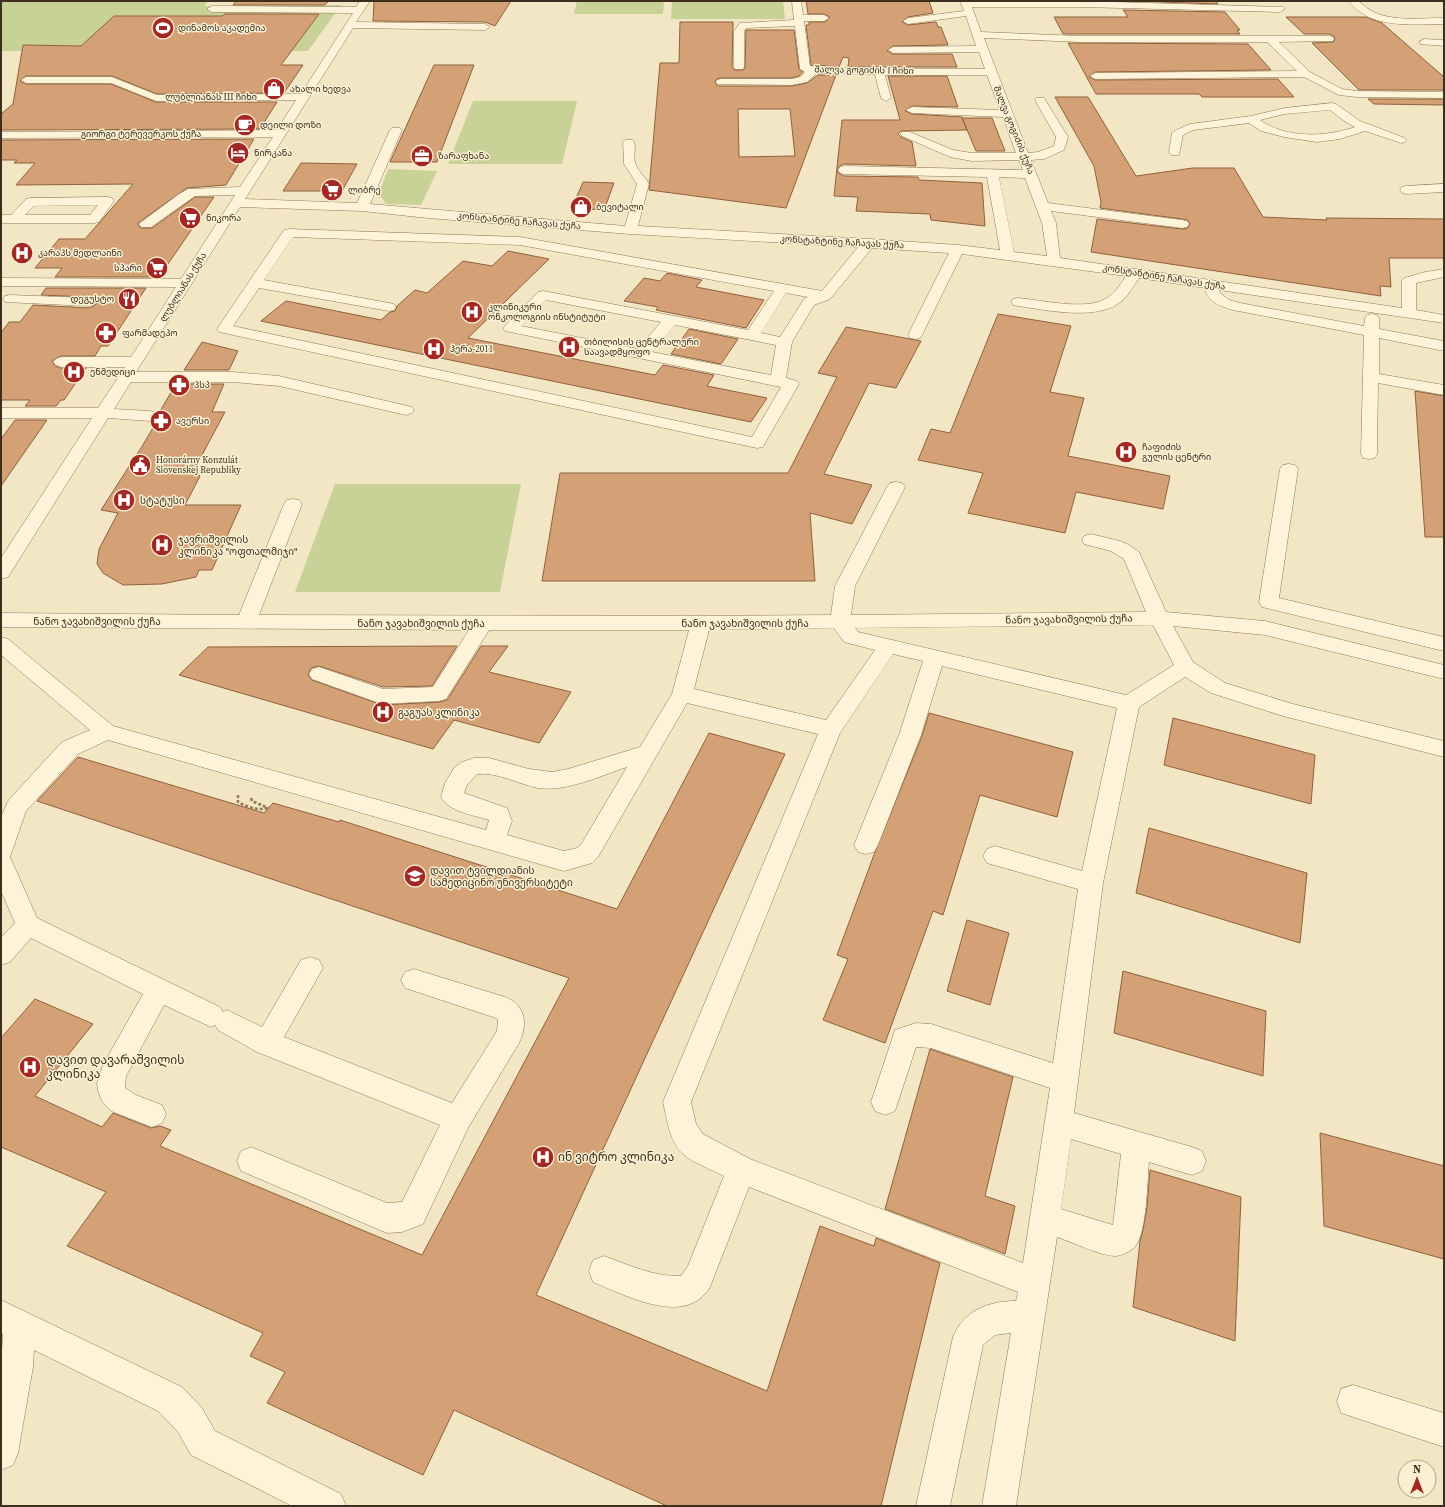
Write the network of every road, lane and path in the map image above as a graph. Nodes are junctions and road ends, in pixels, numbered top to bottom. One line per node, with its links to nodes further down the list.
1 (1354, 1): 11 (street)
2 (797, 2): 9 (street, შალვა გოგიძის I ჩიხი)
3 (1080, 3): 5 (street); 7 (street)
4 (362, 6): 6 (street); 12 (street, ლუბლიანას ქუჩა)
5 (967, 6): 10 (street); 15 (street, შალვა გოგიძის ქუჩა)
6 (212, 9)
7 (1280, 9)
8 (824, 18): 9 (street)
9 (799, 20): 23 (street); 24 (street, შალვა გოგიძის I ჩიხი)
10 (908, 20)
11 (1444, 21)
12 (350, 25): 14 (street); 33 (street, ლუბლიანას ქუჩა)
13 (1043, 26): 16 (street)
14 (485, 27)
15 (978, 35): 16 (street); 21 (street, შალვა გოგიძის ქუჩა)
16 (1049, 38): 17 (street)
17 (1270, 39): 18 (street); 27 (street)
18 (1329, 39)
19 (1424, 42): 20 (street)
20 (1444, 43)
21 (983, 49): 22 (street); 26 (street, შალვა გოგიძის ქუჩა)
22 (893, 50)
23 (740, 68)
24 (814, 70): 25 (street, შალვა გოგიძის I ჩიხი); 30 (street)
25 (879, 72): 26 (street, შალვა გოგიძის I ჩიხი); 34 (street)
26 (991, 72): 38 (street, შალვა გოგიძის ქუჩა)
27 (1306, 74): 28 (street); 31 (street)
28 (1095, 76)
29 (26, 80): 33 (street, ლუბლიანას III ჩიხი)
30 (721, 82)
31 (1339, 92): 32 (street); 36 (street)
32 (1444, 95)
33 (304, 97): 42 (street, ლუბლიანას ქუჩა)
34 (886, 98)
35 (1040, 100): 48 (street)
36 (1332, 106): 39 (street); 40 (street)
37 (912, 110): 38 (street)
38 (1007, 114): 48 (street, შალვა გოგიძის ქუჩა)
39 (1251, 120): 40 (street); 47 (street)
40 (1364, 128): 45 (street)
41 (396, 130): 56 (street)
42 (281, 133): 44 (street, გიორგი ტერევერკოს ქუჩა); 54 (street, ლუბლიანას ქუჩა)
43 (906, 134): 48 (street)
44 (1, 135)
45 (1401, 140)
46 (629, 142): 62 (street)
47 (1175, 152)
48 (1024, 156): 51 (street, შალვა გოგიძის ქუჩა)
49 (844, 170): 50 (street)
50 (992, 173): 51 (street); 66 (street)
51 (1031, 174): 55 (street, შალვა გოგიძის ქუჩა)
52 (1444, 188): 53 (street)
53 (1406, 190)
54 (240, 197): 56 (street, კონსტანტინე ჩაჩავას ქუჩა); 60 (street, კონსტანტინე ჩაჩავას ქუჩა); 72 (street, ლუბლიანას ქუჩა)
55 (1043, 206): 61 (street); 67 (street, შალვა გოგიძის ქუჩა)
56 (362, 207): 57 (street, კონსტანტინე ჩაჩავას ქუჩა)
57 (428, 214): 62 (street, კონსტანტინე ჩაჩავას ქუჩა); 63 (street)
58 (1, 219): 59 (street)
59 (14, 219): 59 (street)
60 (146, 224)
61 (1182, 224)
62 (630, 230): 64 (street, კონსტანტინე ჩაჩავას ქუჩა)
63 (414, 237): 73 (street); 75 (street)
64 (869, 243): 65 (street, კონსტანტინე ჩაჩავას ქუჩა); 76 (street)
65 (958, 249): 66 (street, კონსტანტინე ჩაჩავას ქუჩა); 87 (street)
66 (1008, 255): 67 (street, კონსტანტინე ჩაჩავას ქუჩა)
67 (1054, 261): 68 (street, კონსტანტინე ჩაჩავას ქუჩა)
68 (1135, 273): 74 (street, კონსტანტინე ჩაჩავას ქუჩა); 78 (street)
69 (1444, 273): 82 (street)
70 (2, 281): 71 (street)
71 (25, 282): 72 (street); 79 (street)
72 (186, 283): 92 (street, ლუბლიანას ქუჩა)
73 (256, 283): 80 (street); 95 (street)
74 (1211, 284): 81 (street, კონსტანტინე ჩაჩავას ქუჩა); 85 (street)
75 (782, 289): 76 (street); 86 (street)
76 (825, 296): 88 (street)
77 (89, 302): 79 (street)
78 (1018, 302)
79 (6, 305)
80 (389, 307)
81 (1372, 309): 82 (street, კონსტანტინე ჩაჩავას ქუჩა); 85 (street)
82 (1409, 314): 83 (street, კონსტანტინე ჩაჩავას ქუჩა)
83 (1444, 319)
84 (671, 320): 86 (street); 90 (street); 90 (street)
85 (1372, 333): 89 (street); 94 (street)
86 (752, 335): 88 (street)
87 (915, 335)
88 (784, 342): 95 (street)
89 (1444, 346)
90 (642, 354): 95 (street)
91 (61, 362): 92 (street)
92 (135, 362): 93 (street, ლუბლიანას ქუჩა)
93 (126, 377): 97 (street); 99 (street, ლუბლიანას ქუჩა)
94 (1371, 377): 96 (street); 101 (street)
95 (778, 382)
96 (1444, 390)
97 (406, 410)
98 (1, 413): 99 (street)
99 (103, 413): 100 (street); 106 (street, ლუბლიანას ქუჩა)
100 (150, 416)
101 (1369, 454)
102 (1289, 469): 107 (street)
103 (896, 487): 111 (street)
104 (293, 504): 110 (street)
105 (1091, 540): 108 (street)
106 (1, 573)
107 (1269, 602): 114 (street); 116 (street)
108 (1159, 618): 111 (street, ნანო ჯავახიშვილის ქუჩა); 114 (street, ნანო ჯავახიშვილის ქუჩა); 119 (street)
109 (1, 620): 110 (street, ნანო ჯავახიშვილის ქუჩა)
110 (246, 622): 112 (street, ნანო ჯავახიშვილის ქუჩა)
111 (840, 622): 113 (street, ნანო ჯავახიშვილის ქუჩა); 117 (street)
112 (484, 623): 113 (street, ნანო ჯავახიშვილის ქუჩა); 121 (street)
113 (701, 623): 122 (street)
114 (1265, 628): 120 (street, ნანო ჯავახიშვილის ქუჩა)
115 (1, 644): 125 (street)
116 (1444, 644)
117 (888, 646): 118 (street); 124 (street)
118 (935, 657): 123 (street); 131 (street)
119 (1185, 667): 123 (street); 126 (street)
120 (1444, 672)
121 (319, 674)
122 (682, 694): 124 (street); 127 (street)
123 (1128, 703): 135 (street)
124 (830, 731): 150 (street)
125 (106, 732): 130 (street); 132 (street)
126 (1444, 749)
127 (646, 753): 130 (street); 130 (street)
128 (252, 801): 129 (path)
129 (269, 808)
130 (492, 840)
131 (866, 845)
132 (1, 852)
133 (995, 856): 135 (street)
134 (1, 863): 136 (street)
135 (1091, 883): 142 (street)
136 (28, 925): 137 (street); 140 (street)
137 (1, 954)
138 (310, 968): 141 (street)
139 (414, 980): 145 (street)
140 (159, 989): 141 (street); 144 (street)
141 (267, 1043): 145 (street)
142 (1065, 1080): 143 (street); 146 (street)
143 (885, 1102)
144 (152, 1114)
145 (458, 1119): 148 (street)
146 (1059, 1122): 147 (street); 151 (street)
147 (1136, 1145): 149 (street); 151 (street)
148 (251, 1161)
149 (1192, 1161)
150 (741, 1170): 152 (street); 153 (street)
151 (1045, 1218): 153 (street)
152 (604, 1271)
153 (1035, 1283): 154 (street)
154 (1030, 1316): 160 (street); 161 (street)
155 (11, 1321): 158 (street); 159 (street)
156 (1353, 1401): 157 (street)
157 (1444, 1430)
158 (1, 1453)
159 (329, 1506)
160 (933, 1506)
161 (999, 1506)

